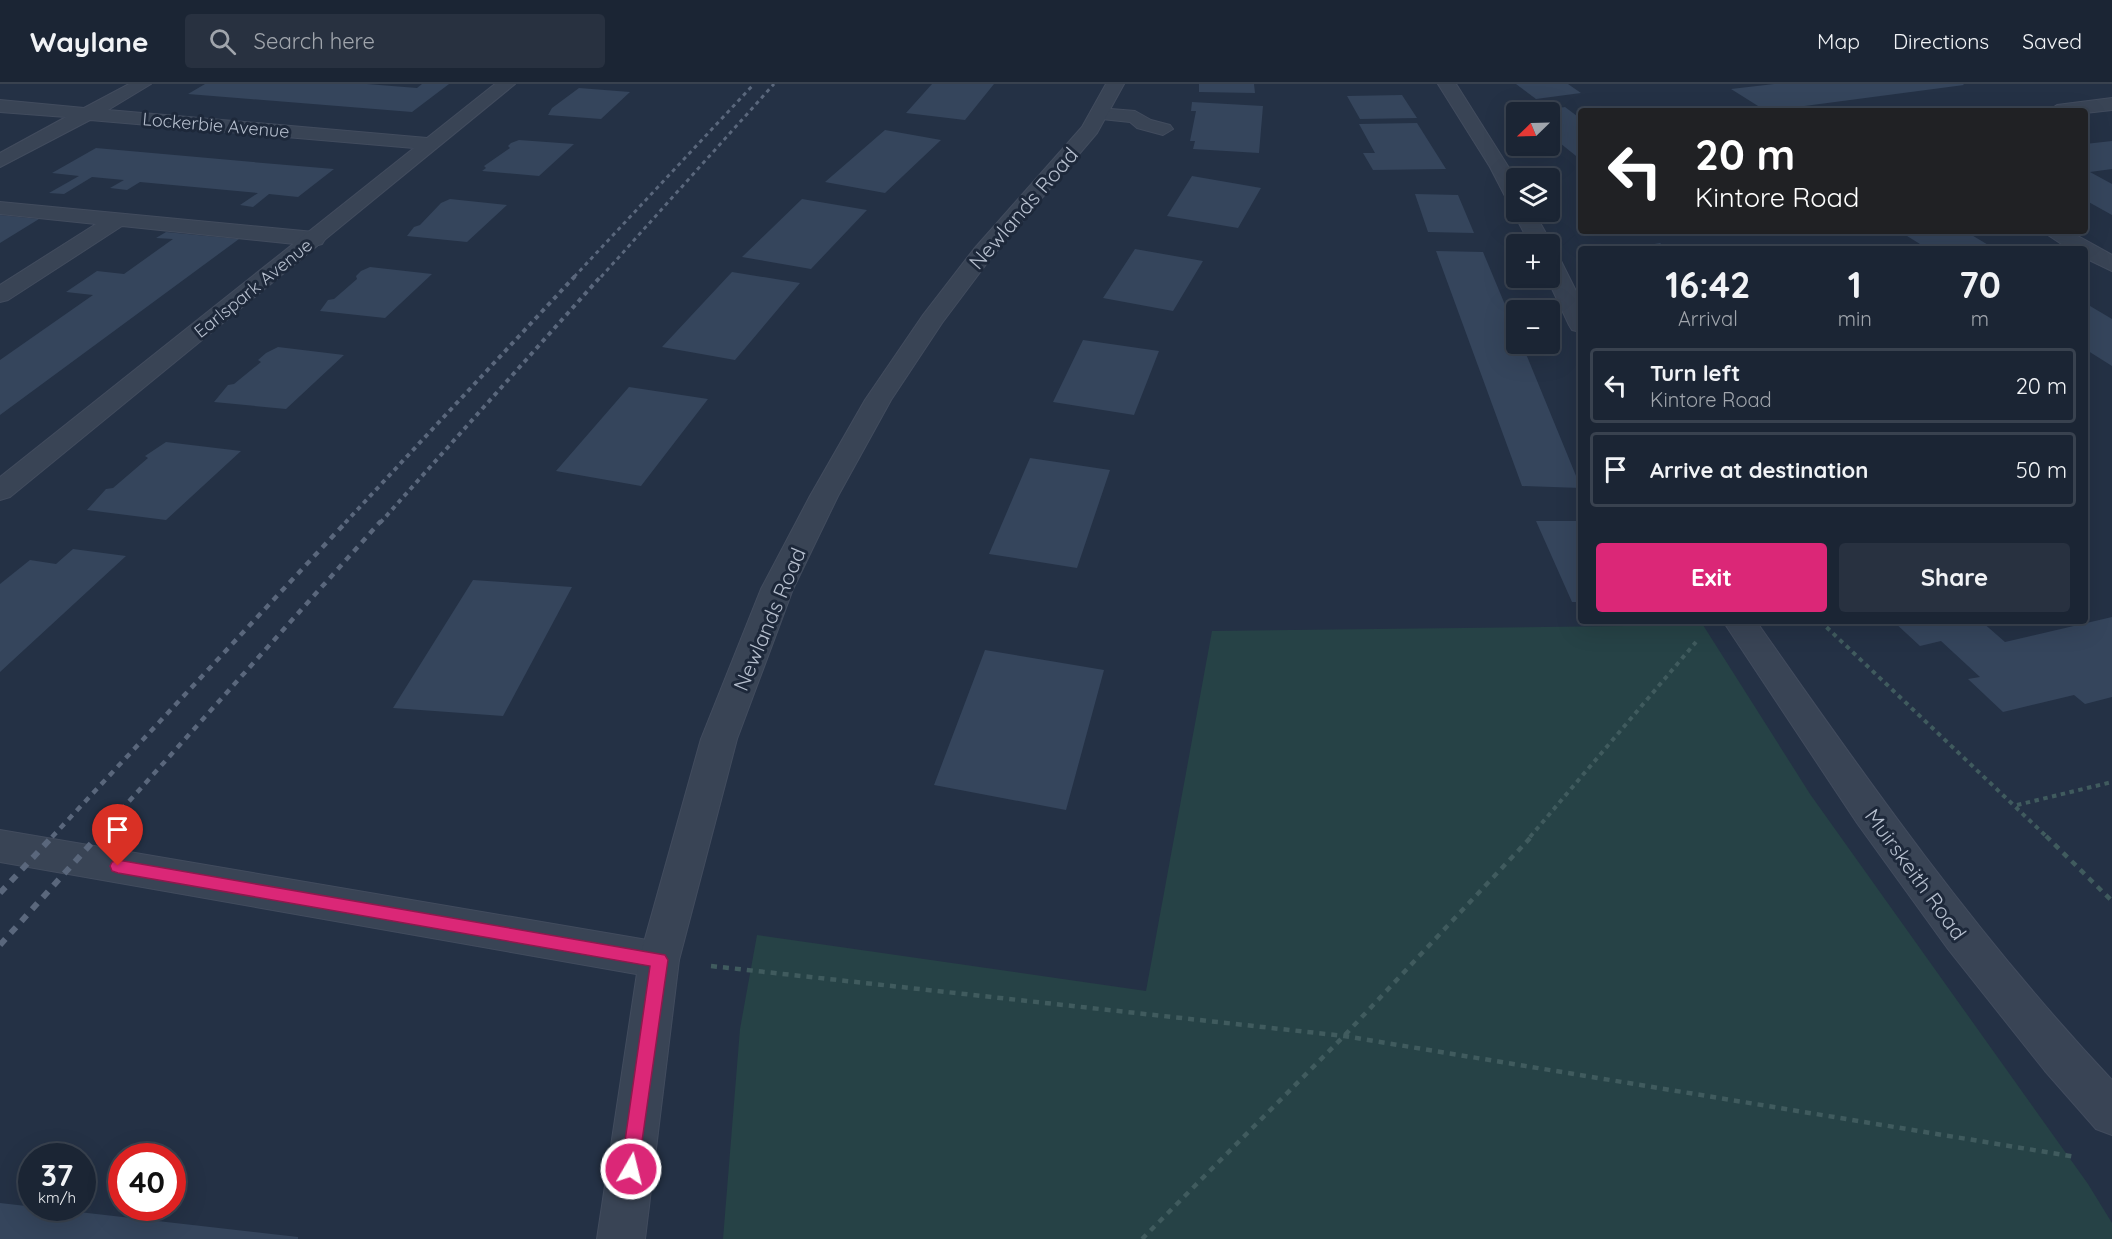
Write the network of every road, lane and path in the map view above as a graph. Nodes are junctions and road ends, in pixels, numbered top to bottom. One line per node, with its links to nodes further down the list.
1 (142, 84): 8 (street)
2 (506, 84): 11 (street, Earlspark Avenue)
3 (1115, 84): 9 (street, Newlands Road)
4 (1447, 84): 13 (street)
5 (2112, 104): 7 (street)
6 (0, 106): 8 (street, Lockerbie Avenue)
7 (2081, 108)
8 (85, 114): 11 (street, Lockerbie Avenue); 12 (street)
9 (1098, 114): 10 (street); 32 (street, Newlands Road)
10 (1163, 129)
11 (433, 144): 17 (street, Earlspark Avenue)
12 (0, 161)
13 (1506, 178)
14 (0, 208): 15 (street)
15 (117, 220): 17 (street); 22 (street)
16 (2058, 234): 18 (street)
17 (314, 239): 24 (street, Earlspark Avenue)
18 (2080, 246)
19 (2088, 251): 20 (street)
20 (2112, 264)
21 (1560, 282): 23 (street)
22 (0, 296)
23 (1578, 320)
24 (0, 491)
25 (1741, 624): 34 (street, Muirskeith Road)
26 (1823, 624): 29 (path)
27 (1699, 639): 33 (path)
28 (2112, 782): 29 (path)
29 (2016, 806): 31 (path)
30 (0, 846): 32 (street)
31 (2112, 901)
32 (659, 960): 33 (path); 36 (street, Newlands Road)
33 (1344, 1036): 35 (path); 37 (path)
34 (2112, 1113)
35 (2088, 1159)
36 (621, 1239)
37 (1142, 1239)

